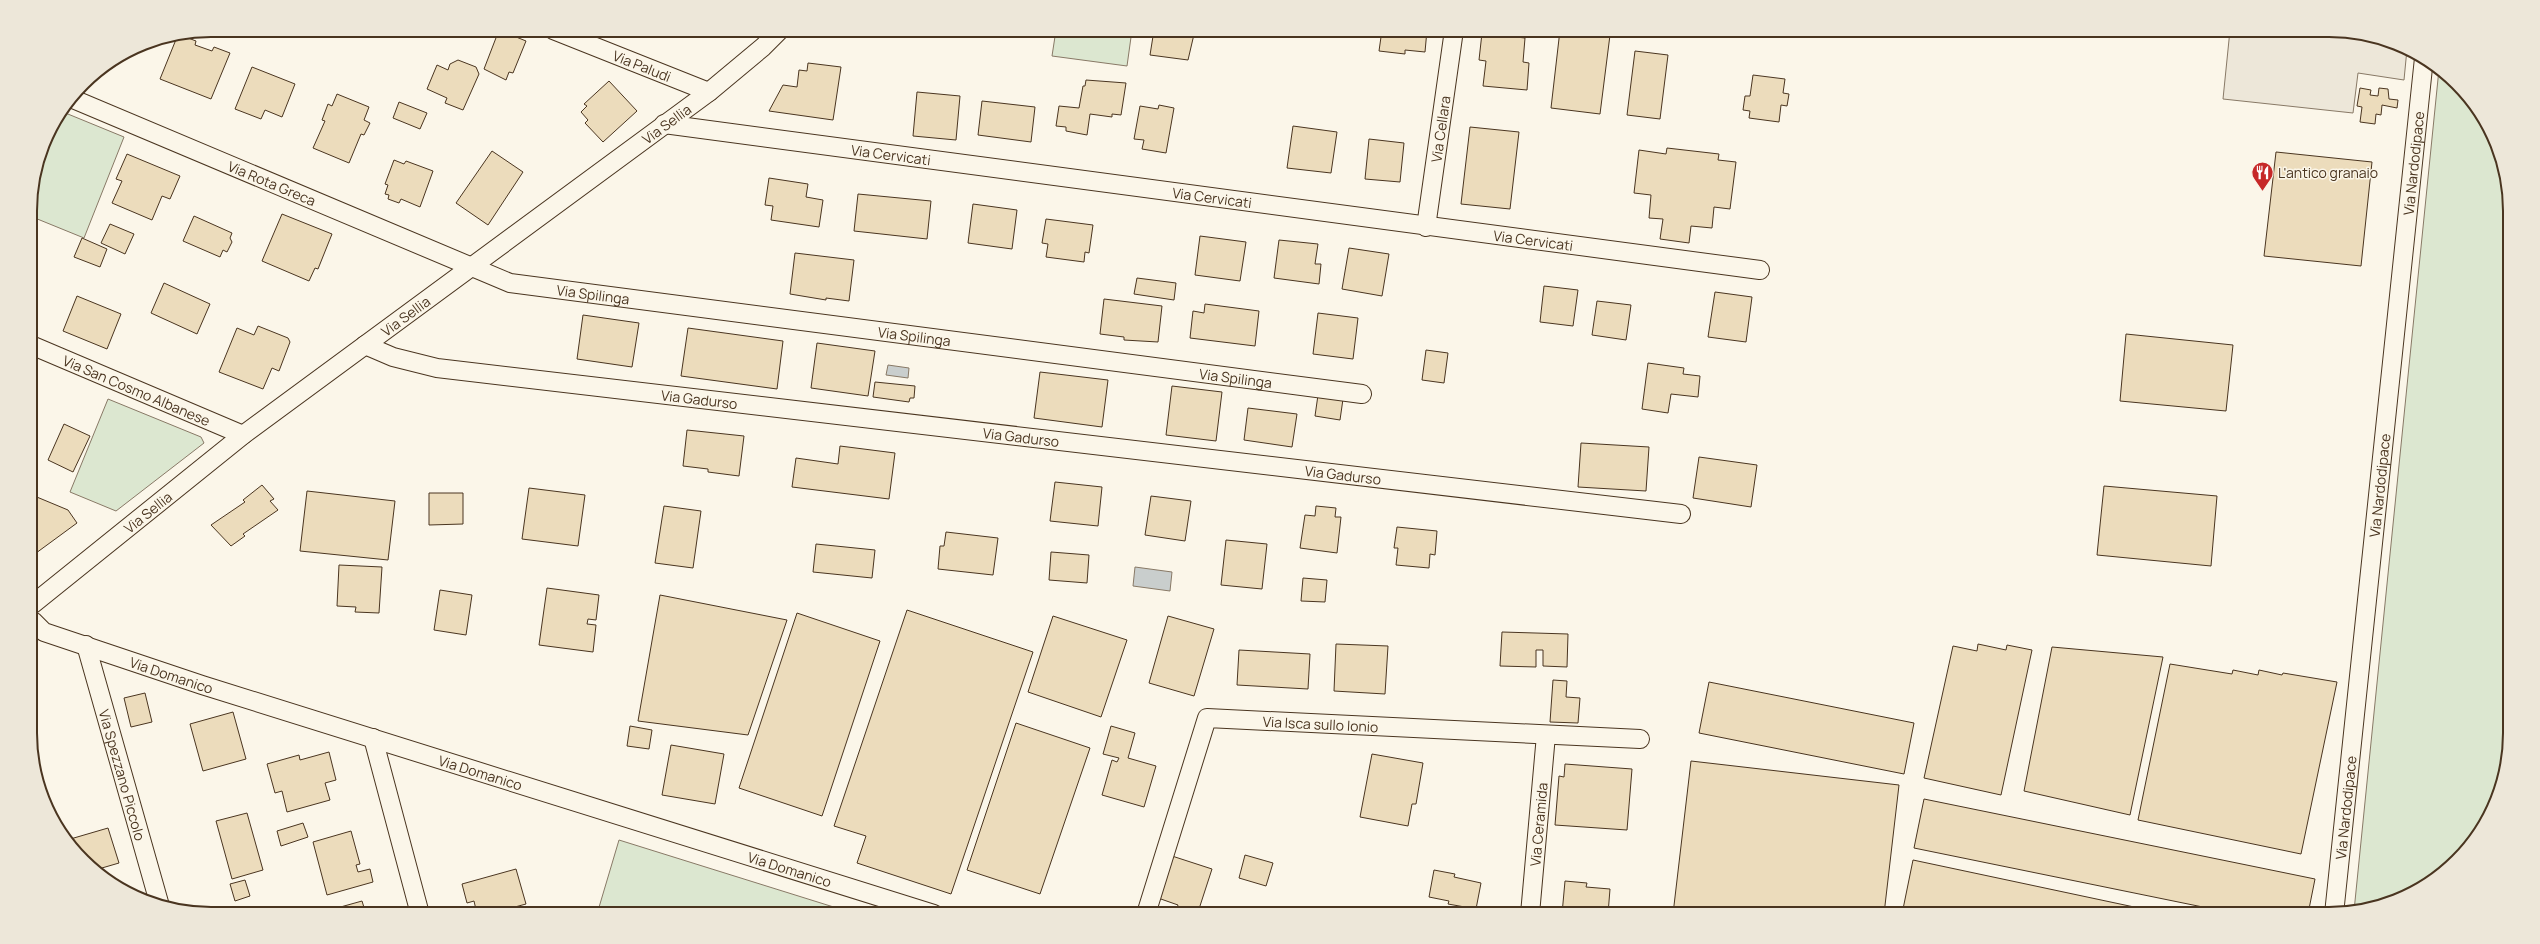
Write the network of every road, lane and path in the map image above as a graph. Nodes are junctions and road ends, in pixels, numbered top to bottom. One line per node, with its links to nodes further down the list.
1 (571, 37): 5 (street, Via Paludi)
2 (773, 37): 5 (street, Via Sellia)
3 (1453, 37): 8 (street, Via Cellara)
4 (2423, 64): 27 (street, Via Nardodipace)
5 (709, 92): 7 (street, Via Sellia)
6 (77, 100): 9 (street, Via Rota Greca)
7 (664, 124): 8 (street, Via Cervicati); 9 (street, Via Sellia)
8 (1426, 227): 10 (street, Via Cervicati)
9 (471, 266): 11 (street, Via Sellia); 13 (street, Via Spilinga)
10 (1760, 270)
11 (365, 344): 14 (street, Via Sellia); 15 (street, Via Gadurso)
12 (37, 347): 14 (street, Via San Cosmo Albanese)
13 (1362, 394)
14 (243, 435): 16 (street, Via Sellia)
15 (1681, 514)
16 (37, 601)
17 (37, 625): 18 (street, Via Domanico)
18 (86, 645): 20 (street, Via Domanico); 22 (street, Via Spezzano Piccolo)
19 (1546, 735): 21 (street, Via Isca sullo Ionio); 25 (street, Via Isca sullo Ionio); 26 (street, Via Ceramida)
20 (373, 738): 23 (street); 24 (street, Via Domanico)
21 (1640, 739)
22 (158, 899)
23 (418, 907)
24 (912, 907)
25 (1148, 907)
26 (1531, 907)
27 (2335, 907)

